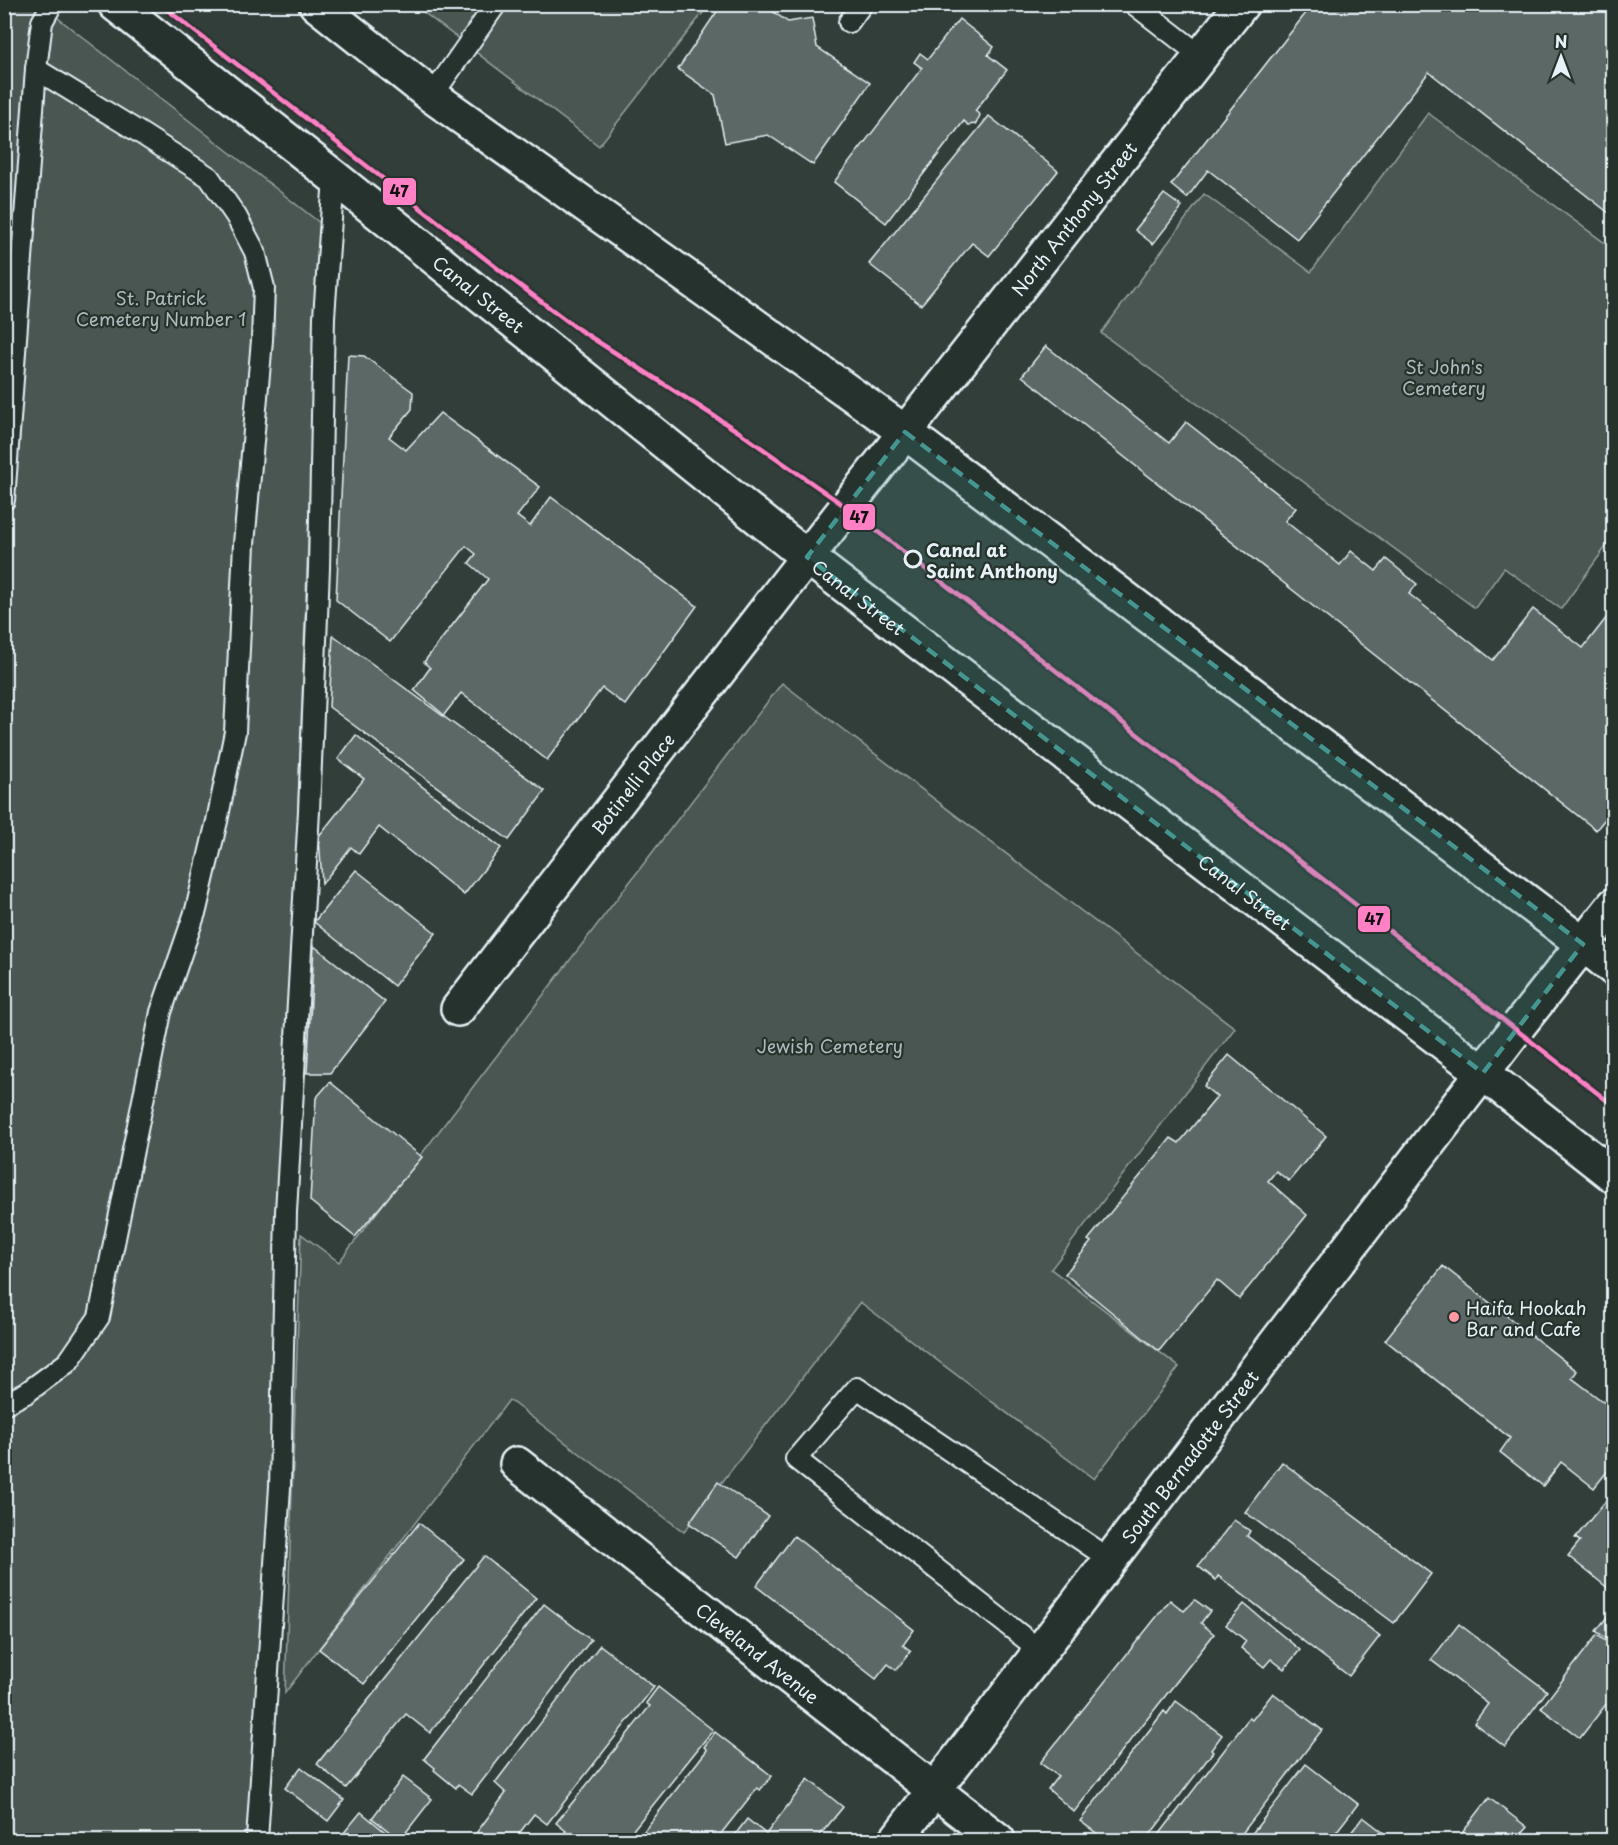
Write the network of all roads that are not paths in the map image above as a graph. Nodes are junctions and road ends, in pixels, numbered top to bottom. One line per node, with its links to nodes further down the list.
1 (52, 4): 10 (lane)
2 (115, 4): 12 (main road, Canal Street)
3 (316, 4): 11 (main road)
4 (496, 4): 11 (lane)
5 (862, 4): 8 (lane)
6 (1134, 4): 9 (lane)
7 (1242, 4): 9 (main road, North Anthony Street)
8 (849, 22)
9 (1201, 56): 13 (main road, North Anthony Street)
10 (36, 69): 14 (lane); 22 (lane)
11 (432, 96): 13 (main road)
12 (334, 177): 15 (main road, Canal Street); 27 (lane)
13 (905, 432): 15 (main road, North Anthony Street); 17 (main road)
14 (4, 500)
15 (807, 557): 19 (main road, Botinelli Place); 20 (main road, Canal Street)
16 (1614, 905): 17 (main road, South Bernadotte Street)
17 (1583, 944): 18 (main road); 20 (main road, South Bernadotte Street)
18 (1614, 969)
19 (458, 1009)
20 (1483, 1073): 21 (main road, Canal Street); 24 (main road, South Bernadotte Street)
21 (1614, 1176)
22 (4, 1404)
23 (517, 1464): 26 (main road, Cleveland Avenue)
24 (1111, 1560): 25 (main road, South Bernadotte Street); 25 (lane)
25 (1041, 1651): 26 (main road, South Bernadotte Street)
26 (934, 1791): 28 (main road, South Bernadotte Street); 29 (main road, Cleveland Avenue)
27 (256, 1840)
28 (896, 1840)
29 (998, 1840)

